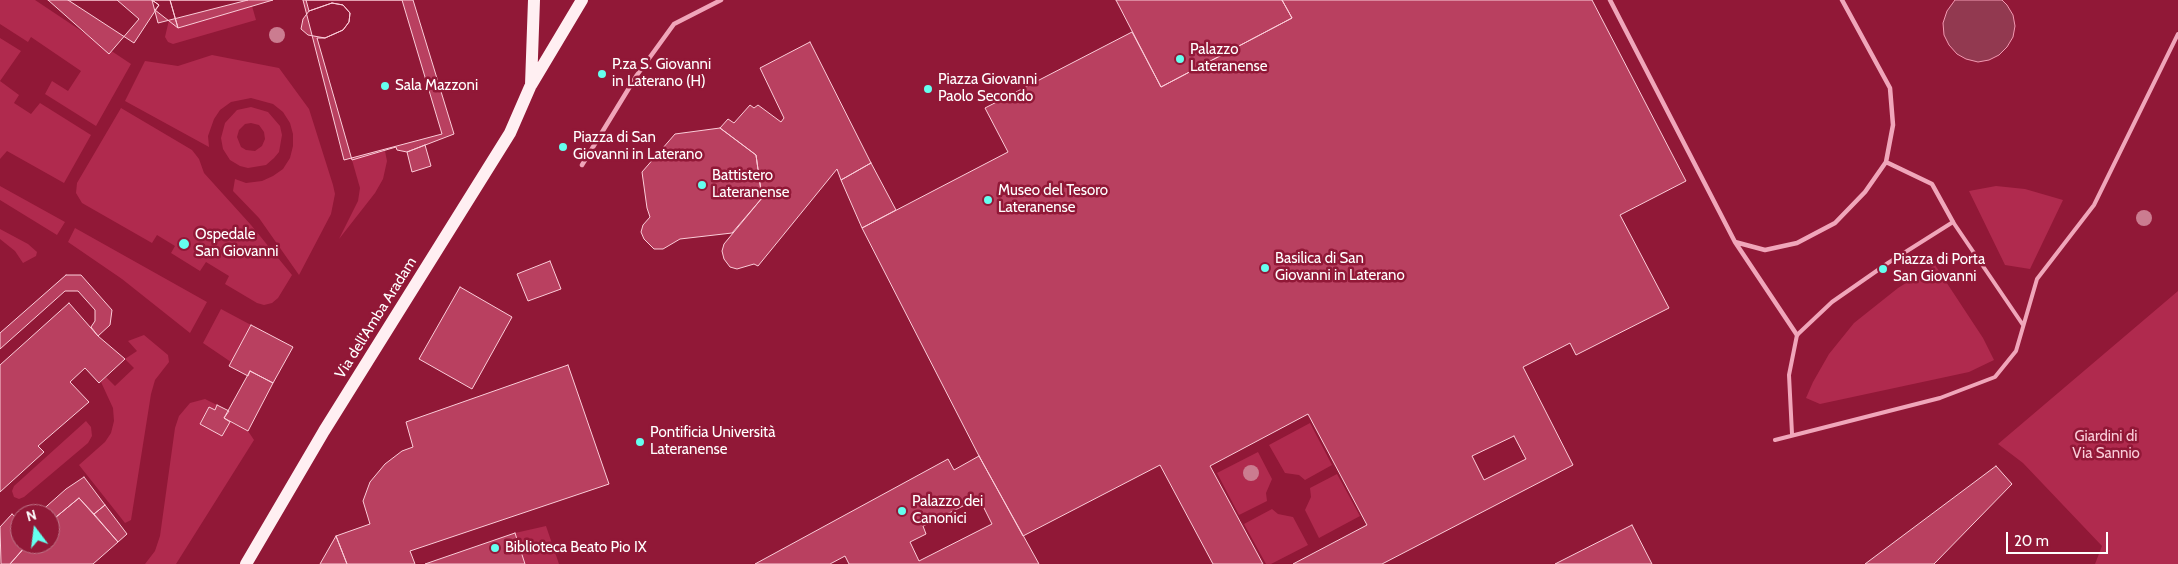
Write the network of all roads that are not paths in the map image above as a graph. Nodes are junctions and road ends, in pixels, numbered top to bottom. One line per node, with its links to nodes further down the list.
1 (534, 0): 7 (main road)
2 (582, 0): 7 (main road)
3 (722, 0): 9 (street)
4 (1610, 0): 11 (street)
5 (1842, 0): 8 (street)
6 (2178, 34): 12 (lane)
7 (530, 87): 16 (main road, Via dell'Amba Aradam)
8 (1886, 162): 10 (street); 11 (street)
9 (582, 165)
10 (1953, 222): 12 (lane); 13 (lane)
11 (1735, 242): 13 (street)
12 (2022, 325): 14 (lane)
13 (1797, 335): 14 (lane)
14 (1792, 434): 15 (lane)
15 (1775, 440)
16 (246, 564)

